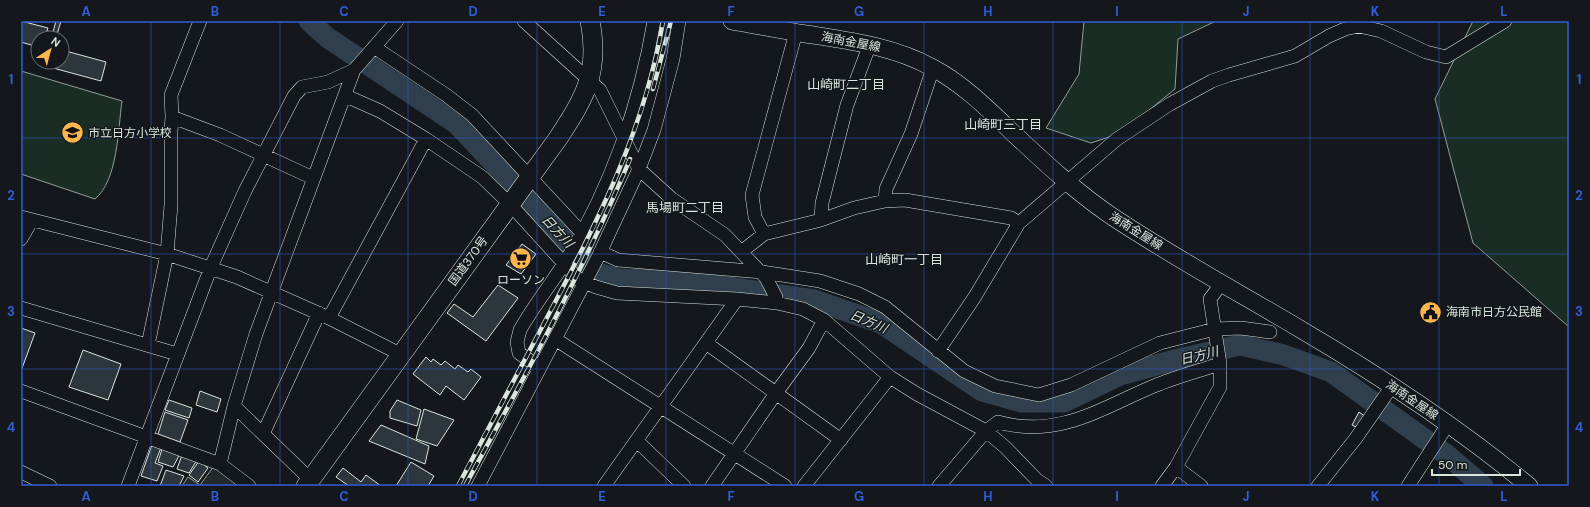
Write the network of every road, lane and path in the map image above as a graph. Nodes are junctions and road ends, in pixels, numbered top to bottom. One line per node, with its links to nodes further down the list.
1 (200, 21): 16 (street)
2 (397, 21): 11 (street)
3 (524, 21): 14 (street)
4 (590, 21): 14 (highway, 国道370号)
5 (654, 21): 17 (street)
6 (679, 21): 20 (street)
7 (732, 21): 9 (main road, 海南金屋線)
8 (1505, 21): 23 (street)
9 (796, 32): 10 (main road, 海南金屋線); 29 (street)
10 (870, 44): 12 (main road, 海南金屋線); 27 (street)
11 (374, 47): 13 (street); 22 (street)
12 (933, 68): 23 (main road, 海南金屋線); 24 (street)
13 (354, 70): 15 (street); 19 (street)
14 (590, 79): 17 (street); 22 (highway, 国道370号)
15 (346, 96): 18 (street); 21 (street)
16 (172, 117): 19 (street); 33 (street)
17 (623, 138): 20 (street); 30 (street)
18 (426, 139): 25 (street); 44 (street)
19 (263, 155): 21 (street); 36 (street)
20 (639, 169): 32 (street); 34 (street)
21 (313, 178): 40 (street)
22 (527, 180): 25 (highway, 国道370号); 30 (street)
23 (1067, 182): 28 (street); 39 (main road, 海南金屋線)
24 (885, 201): 27 (street); 28 (street)
25 (512, 202): 35 (street); 53 (highway, 国道370号)
26 (27, 218): 31 (street); 33 (street)
27 (821, 220): 29 (street)
28 (1019, 224): 51 (street)
29 (764, 234): 32 (street)
30 (580, 236): 35 (street)
31 (21, 238)
32 (741, 252): 37 (street)
33 (167, 254): 36 (street); 50 (street)
34 (599, 255): 37 (street); 38 (street)
35 (565, 262): 38 (street); 55 (street)
36 (211, 268): 40 (street); 52 (street)
37 (764, 275): 42 (street); 51 (street)
38 (586, 280): 41 (street); 48 (street)
39 (1221, 284): 46 (street); 59 (main road, 海南金屋線)
40 (272, 291): 44 (street); 61 (street)
41 (737, 299): 42 (street); 49 (street)
42 (776, 300): 45 (street)
43 (21, 308): 50 (street)
44 (324, 316): 53 (street); 64 (street)
45 (824, 320): 56 (street); 58 (street)
46 (1215, 332): 47 (street); 51 (street); 54 (street)
47 (1270, 332)
48 (556, 339): 55 (street); 60 (street)
49 (706, 343): 58 (street); 60 (street)
50 (148, 345): 52 (street)
51 (938, 351)
52 (177, 354): 65 (street)
53 (400, 354): 72 (highway, 国道370号)
54 (1220, 362): 63 (street); 70 (street)
55 (540, 368): 76 (street)
56 (890, 377): 63 (street); 66 (street)
57 (21, 391): 65 (street)
58 (776, 393): 66 (street); 68 (street)
59 (1388, 393): 62 (main road, 海南金屋線); 86 (street)
60 (660, 405): 67 (street); 68 (street)
61 (234, 406): 64 (street); 69 (street)
62 (1444, 430): 87 (street); 88 (main road, 海南金屋線)
63 (986, 431): 82 (street); 83 (street)
64 (263, 434): 72 (street)
65 (146, 436): 69 (street); 74 (street)
66 (841, 440): 81 (street)
67 (637, 441): 77 (street); 78 (street)
68 (734, 454): 79 (street); 80 (street)
69 (220, 464): 75 (street)
70 (1176, 468): 84 (street); 85 (street)
71 (21, 472): 73 (street)
72 (308, 483)
73 (50, 486)
74 (128, 486)
75 (249, 486)
76 (478, 486)
77 (604, 486)
78 (684, 486)
79 (712, 486)
80 (785, 486)
81 (804, 486)
82 (939, 486)
83 (1046, 486)
84 (1162, 486)
85 (1201, 486)
86 (1318, 486)
87 (1408, 486)
88 (1529, 486)

